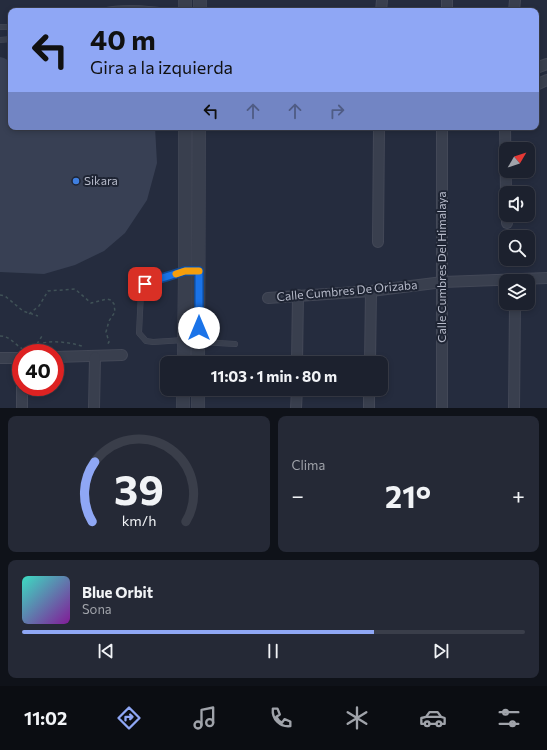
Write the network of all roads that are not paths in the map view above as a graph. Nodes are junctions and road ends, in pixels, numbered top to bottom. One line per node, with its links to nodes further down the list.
1 (185, 130): 8 (street)
2 (199, 130): 9 (street)
3 (379, 130): 7 (street)
4 (442, 130): 13 (street, Calle Cumbres Del Himalaya)
5 (505, 130): 6 (street)
6 (506, 186)
7 (378, 242)
8 (185, 271): 9 (lane); 18 (street); 18 (lane)
9 (199, 271): 19 (street)
10 (547, 278): 11 (street, Calle Cumbres De Orizaba)
11 (535, 279)
12 (499, 280): 13 (street, Calle Cumbres De Orizaba)
13 (443, 282): 14 (street, Calle Cumbres De Orizaba); 41 (street, Calle Cumbres Del Himalaya)
14 (371, 291): 15 (street, Calle Cumbres De Orizaba); 25 (street)
15 (298, 295): 16 (street, Calle Cumbres De Orizaba); 24 (street)
16 (268, 298)
17 (515, 310): 42 (street)
18 (184, 340): 22 (street)
19 (198, 342): 20 (lane); 23 (street)
20 (235, 344)
21 (122, 356): 27 (street)
22 (184, 356)
23 (198, 356)
24 (297, 356)
25 (370, 356)
26 (64, 357): 27 (street)
27 (95, 357): 36 (street)
28 (0, 358): 29 (street)
29 (12, 358)
30 (22, 396): 35 (street)
31 (183, 396): 37 (street)
32 (198, 396): 38 (street)
33 (297, 396): 39 (street)
34 (369, 396): 40 (street)
35 (22, 408)
36 (94, 408)
37 (183, 408)
38 (198, 408)
39 (296, 408)
40 (369, 408)
41 (442, 408)
42 (514, 408)

